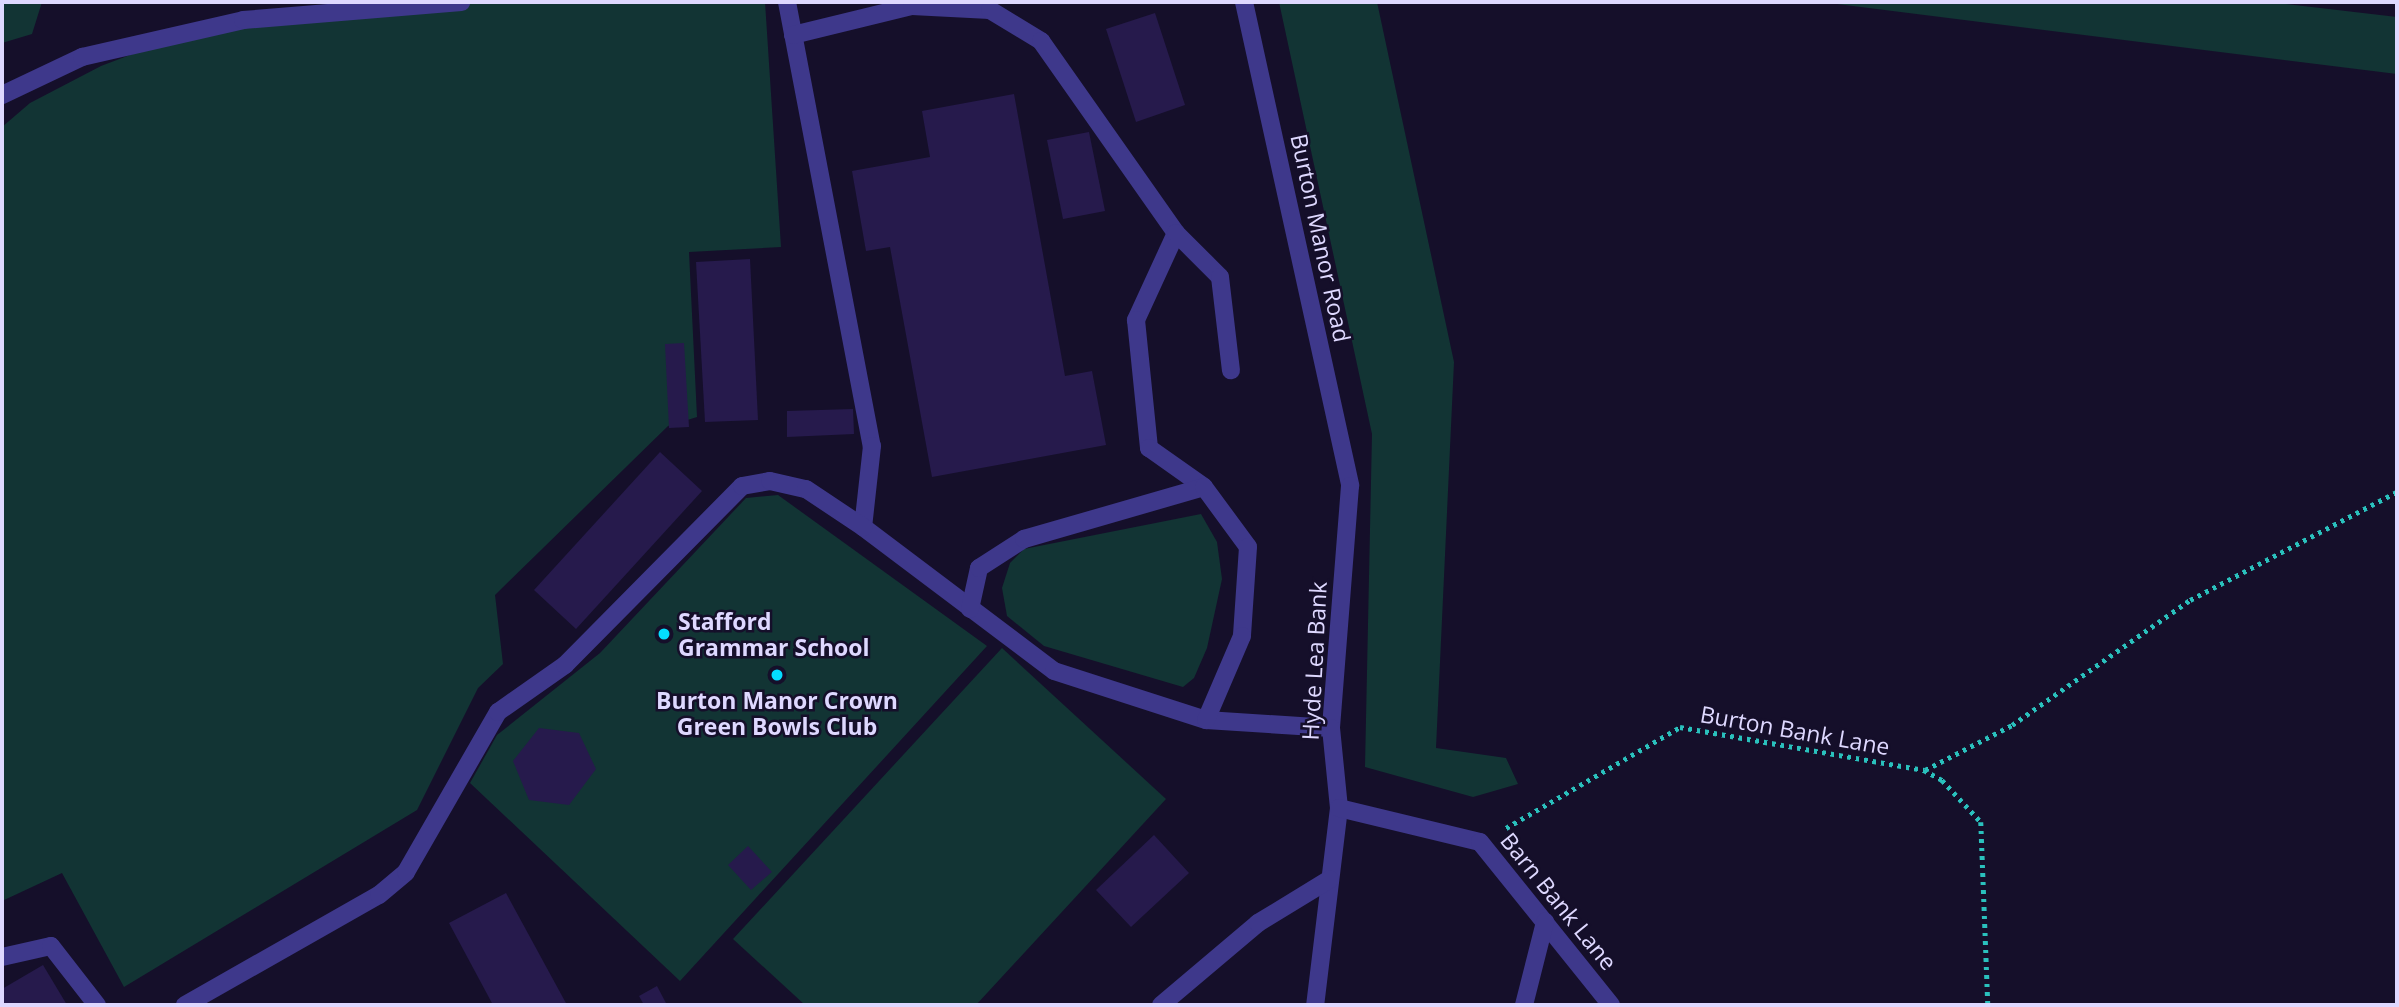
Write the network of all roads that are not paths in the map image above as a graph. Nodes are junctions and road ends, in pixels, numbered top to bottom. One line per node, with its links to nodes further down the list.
1 (461, 2): 5 (street)
2 (787, 2): 4 (street)
3 (1244, 2): 8 (street, Burton Manor Road)
4 (793, 35): 6 (street); 10 (street)
5 (2, 95)
6 (1176, 233): 7 (street); 9 (street)
7 (1231, 370)
8 (1350, 486): 13 (street, Hyde Lea Bank)
9 (1204, 487): 11 (street); 12 (street)
10 (863, 527): 11 (street); 19 (street)
11 (970, 609): 12 (street)
12 (1206, 720): 13 (street)
13 (1331, 729): 14 (street, Hyde Lea Bank)
14 (1339, 808): 15 (street, Hyde Lea Bank); 16 (street, Barn Bank Lane)
15 (1330, 879): 20 (street); 21 (street, Hyde Lea Bank)
16 (1545, 922): 22 (street); 23 (street, Barn Bank Lane)
17 (2, 957): 18 (street)
18 (97, 1005)
19 (185, 1005)
20 (1161, 1005)
21 (1315, 1005)
22 (1524, 1005)
23 (1611, 1005)

